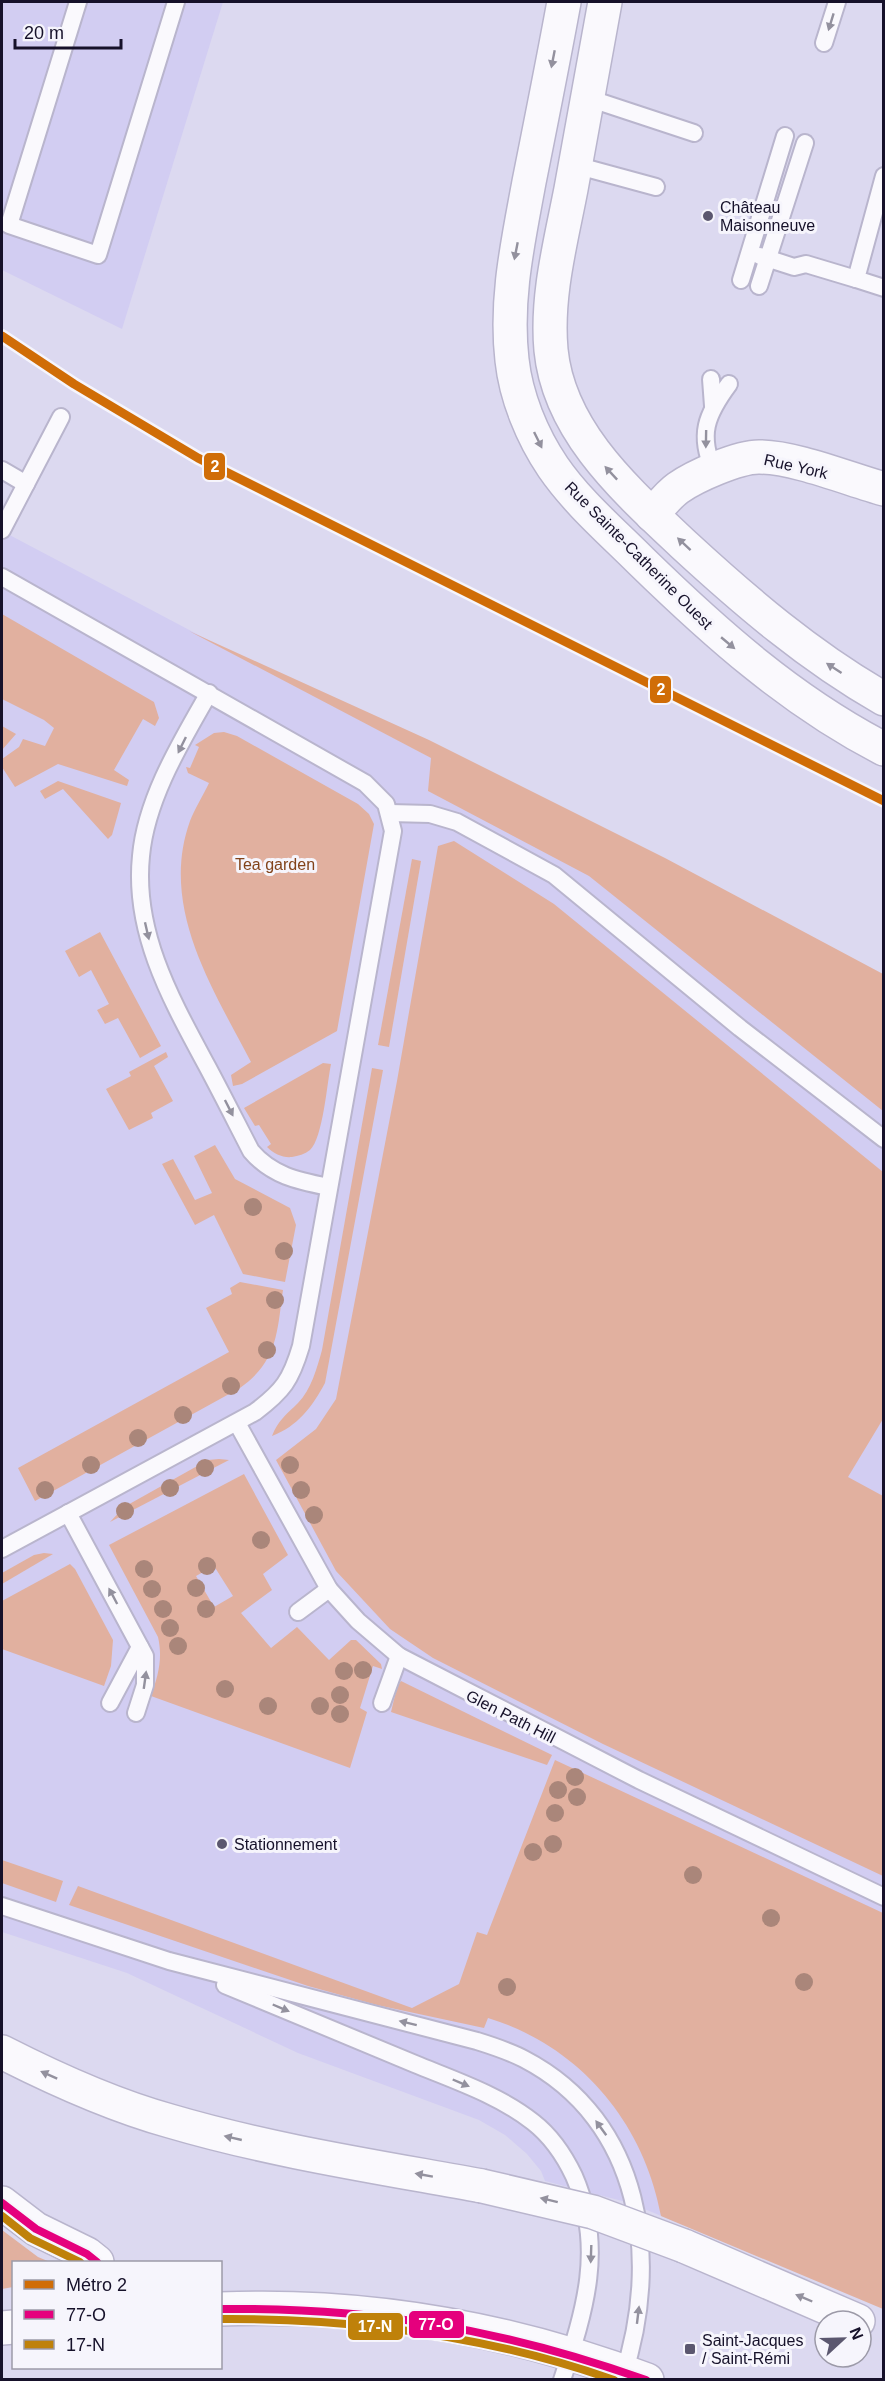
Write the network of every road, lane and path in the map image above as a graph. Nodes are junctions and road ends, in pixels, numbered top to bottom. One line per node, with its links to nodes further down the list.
1 (78, 2): 14 (lane)
2 (176, 2): 14 (lane)
3 (564, 2): 34 (main road, Rue Sainte-Catherine Ouest, one-way to 34)
4 (605, 2): 7 (main road)
5 (837, 2): 6 (lane, one-way to 6)
6 (825, 43)
7 (588, 98): 8 (lane); 11 (main road)
8 (694, 133)
9 (785, 136): 15 (lane)
10 (805, 143): 16 (lane)
11 (575, 165): 13 (lane); 29 (main road, one-way to 11)
12 (884, 176): 17 (lane)
13 (656, 187)
14 (5, 223)
15 (749, 253): 16 (lane); 18 (lane)
16 (768, 259): 17 (lane); 19 (lane)
17 (856, 279): 20 (lane)
18 (741, 280)
19 (759, 286)
20 (884, 288)
21 (711, 379): 23 (lane)
22 (729, 384): 23 (lane)
23 (713, 406): 26 (lane, one-way to 26)
24 (62, 417): 27 (lane)
25 (2, 470): 27 (lane)
26 (714, 471): 28 (main road, Rue York); 29 (main road, Rue York)
27 (26, 484): 30 (lane)
28 (883, 486)
29 (652, 515): 33 (main road, one-way to 29)
30 (2, 530)
31 (2, 577): 32 (lane)
32 (209, 693): 35 (lane); 37 (lane, one-way to 37)
33 (884, 699)
34 (884, 749)
35 (390, 813): 36 (lane); 37 (lane)
36 (884, 1139)
37 (329, 1187): 38 (lane)
38 (237, 1422): 39 (lane); 41 (lane, Glen Path Hill)
39 (68, 1513): 40 (lane); 43 (lane, one-way to 39)
40 (2, 1549)
41 (329, 1589): 42 (lane); 44 (lane, Glen Path Hill)
42 (298, 1612)
43 (140, 1647): 45 (lane); 47 (lane, one-way to 43)
44 (399, 1656): 46 (lane); 48 (lane, Glen Path Hill)
45 (110, 1703)
46 (382, 1703)
47 (136, 1713)
48 (884, 1897)
49 (2, 1905): 50 (lane)
50 (169, 1961): 56 (lane, one-way to 56); 57 (lane, one-way to 50)
51 (2, 2052): 55 (main road, one-way to 51, bridge)
52 (2, 2203): 53 (main road)
53 (96, 2261)
54 (222, 2309): 56 (main road)
55 (830, 2309)
56 (566, 2366): 57 (main road)
57 (631, 2377)

